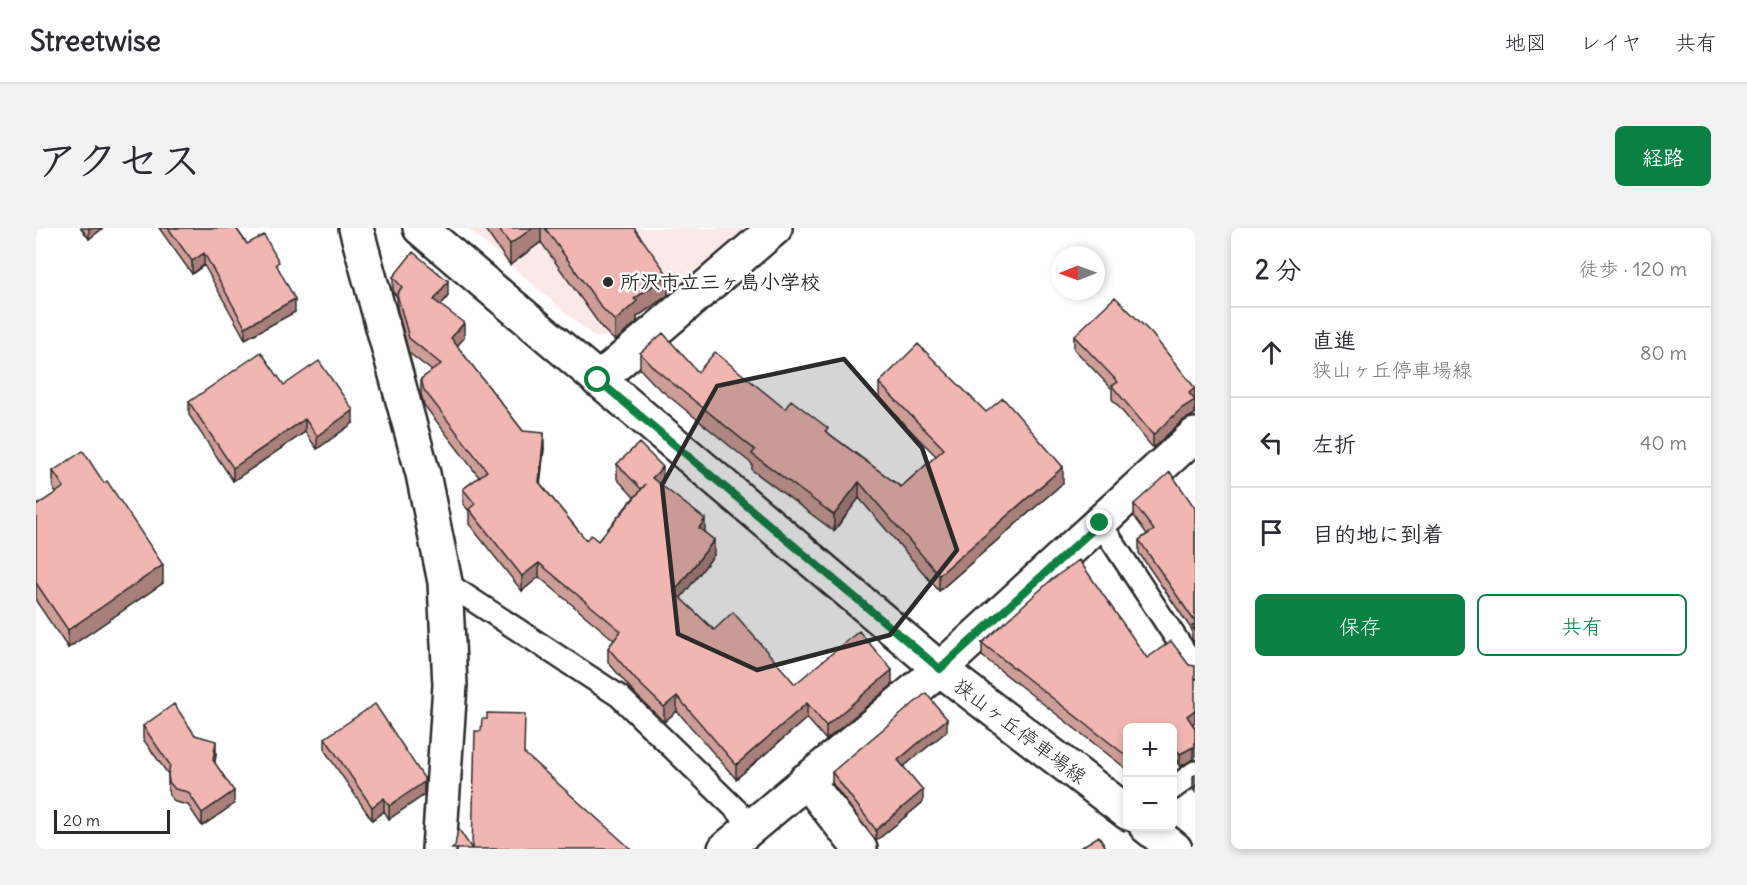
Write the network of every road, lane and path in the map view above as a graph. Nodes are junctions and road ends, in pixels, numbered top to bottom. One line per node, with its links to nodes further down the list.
1 (356, 228): 7 (street)
2 (420, 228): 4 (street, 狭山ヶ丘停車場線)
3 (775, 228): 4 (street)
4 (598, 380): 9 (street, 狭山ヶ丘停車場線)
5 (1195, 435): 6 (street)
6 (1100, 523): 8 (lane); 9 (street)
7 (446, 582): 14 (lane); 16 (street)
8 (1195, 668)
9 (940, 669): 11 (street); 13 (street, 狭山ヶ丘停車場線)
10 (1195, 772): 12 (lane)
11 (806, 780): 14 (street); 18 (street)
12 (1177, 786)
13 (1123, 809)
14 (752, 825): 17 (street)
15 (1152, 831): 19 (street)
16 (440, 849)
17 (725, 849)
18 (860, 849)
19 (1175, 849)

